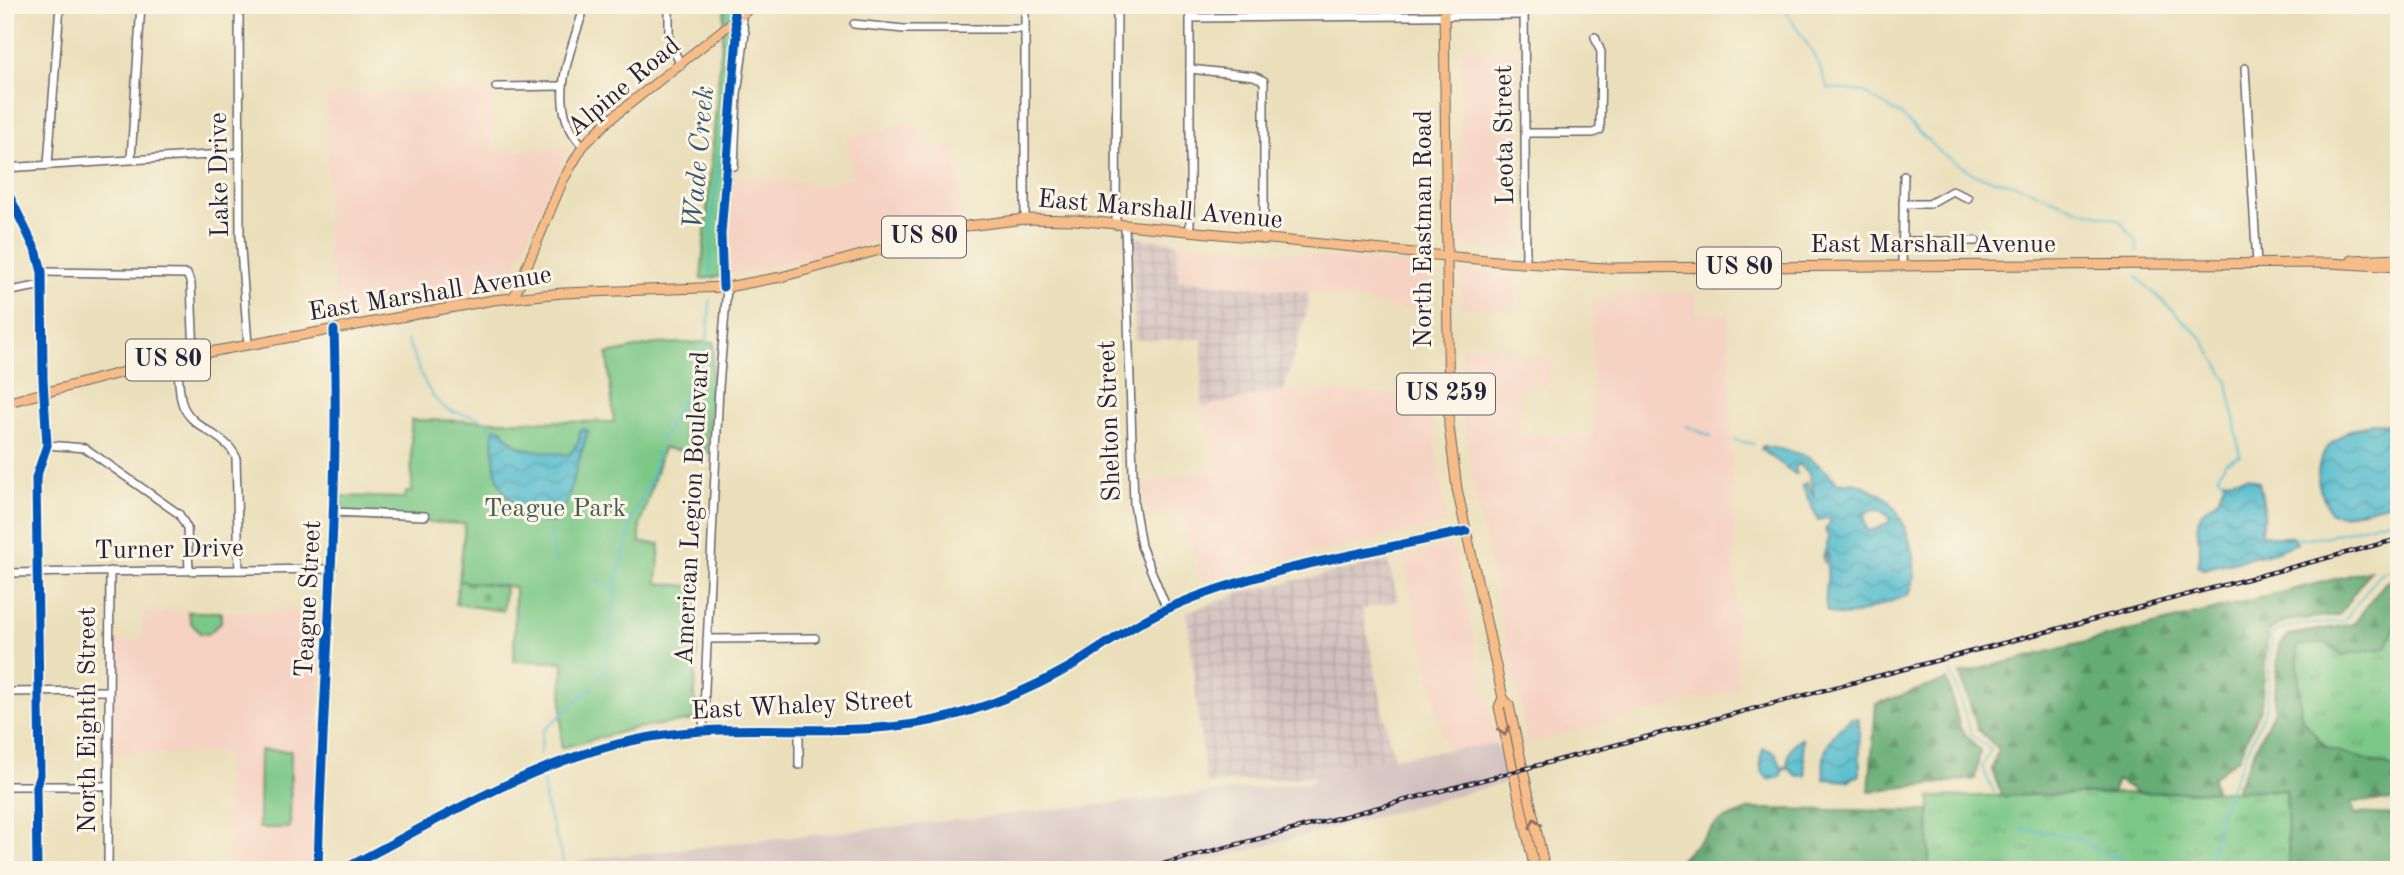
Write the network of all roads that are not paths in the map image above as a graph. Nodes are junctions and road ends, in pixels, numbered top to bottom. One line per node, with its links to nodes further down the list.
1 (60, 5): 31 (street)
2 (141, 5): 30 (street)
3 (239, 5): 29 (street, Lake Drive)
4 (585, 5): 25 (street)
5 (669, 5): 22 (street)
6 (754, 5): 16 (main road, Alpine Road)
7 (1025, 5): 20 (street)
8 (1117, 5): 40 (street, Shelton Street)
9 (1190, 5): 18 (street)
10 (1264, 5): 17 (street)
11 (1347, 5): 14 (street)
12 (1524, 5): 15 (street, Leota Street)
13 (1444, 10): 14 (street); 15 (street); 45 (main road, North Eastman Road / US 259)
14 (1347, 15): 17 (street)
15 (1524, 15): 27 (street, Leota Street)
16 (741, 17): 22 (main road, Alpine Road); 32 (street)
17 (1264, 17): 18 (street)
18 (1190, 18): 24 (street)
19 (854, 24): 20 (street)
20 (1025, 29): 39 (street)
21 (1595, 37): 27 (street)
22 (681, 65): 28 (main road, Alpine Road)
23 (2245, 68): 49 (street)
24 (1190, 69): 41 (street); 42 (street)
25 (561, 86): 26 (street); 28 (street)
26 (496, 87)
27 (1526, 133): 48 (street, Leota Street)
28 (583, 146): 56 (main road, Alpine Road)
29 (240, 153): 30 (street); 58 (street, Lake Drive)
30 (131, 159): 31 (street)
31 (48, 164): 33 (street)
32 (734, 166)
33 (5, 168)
34 (1904, 176): 37 (street)
35 (5, 187): 38 (street)
36 (1968, 198): 37 (street)
37 (1903, 204): 43 (street)
38 (10, 207): 52 (street)
39 (1026, 219): 40 (main road, East Marshall Avenue / US 80); 54 (main road, East Marshall Avenue / US 80)
40 (1120, 225): 41 (main road, East Marshall Avenue / US 80); 73 (street, Shelton Street)
41 (1190, 232): 42 (main road, East Marshall Avenue / US 80)
42 (1264, 240): 45 (main road, East Marshall Avenue / US 80)
43 (1902, 241): 44 (street); 50 (street)
44 (1976, 241)
45 (1446, 257): 48 (main road, East Marshall Avenue / US 80); 66 (main road, North Eastman Road / US 259)
46 (2399, 258): 47 (main road, East Marshall Avenue / US 80)
47 (2329, 263): 49 (main road, East Marshall Avenue / US 80); 51 (main road, East Marshall Avenue / US 80)
48 (1526, 264): 50 (main road, East Marshall Avenue / US 80)
49 (2257, 264): 50 (main road, East Marshall Avenue / US 80)
50 (1902, 266)
51 (2399, 267)
52 (42, 272): 53 (street); 59 (street)
53 (43, 285): 55 (street); 61 (street)
54 (727, 287): 56 (main road, East Marshall Avenue / US 80); 75 (street, American Legion Boulevard)
55 (5, 292)
56 (514, 297): 57 (main road, East Marshall Avenue / US 80)
57 (334, 330): 58 (main road, East Marshall Avenue / US 80); 64 (street, Teague Street)
58 (248, 345): 59 (main road, East Marshall Avenue / US 80)
59 (194, 355): 60 (main road, East Marshall Avenue / US 80)
60 (177, 358): 61 (main road, East Marshall Avenue / US 80); 69 (street)
61 (45, 393): 62 (main road, East Marshall Avenue / US 80); 63 (street)
62 (5, 403)
63 (47, 444): 68 (street); 72 (street)
64 (334, 512): 65 (street); 67 (street, Teague Street)
65 (425, 516)
66 (1465, 531): 73 (street, East Whaley Street); 79 (main road, North Eastman Road / US 259)
67 (333, 569): 69 (street, Turner Drive); 88 (street, Teague Street)
68 (189, 570): 69 (street, Turner Drive); 70 (street, Turner Drive)
69 (240, 570)
70 (110, 571): 72 (street, Turner Drive); 76 (street, North Eighth Street)
71 (5, 573): 72 (street, Turner Drive)
72 (38, 573): 78 (street)
73 (1167, 609): 80 (street, East Whaley Street)
74 (815, 638): 75 (street)
75 (707, 639): 81 (street, American Legion Boulevard)
76 (107, 691): 78 (street); 85 (street, North Eighth Street)
77 (5, 692): 78 (street)
78 (38, 692): 84 (street)
79 (1503, 698): 90 (main road, North Eastman Road / US 259, one-way to 90); 91 (main road, North Eastman Road / US 259, one-way to 79)
80 (799, 730): 81 (street, East Whaley Street); 82 (street)
81 (703, 731): 89 (street, East Whaley Street)
82 (799, 765)
83 (5, 786): 84 (street)
84 (36, 786): 85 (street); 86 (street)
85 (107, 786): 87 (street, North Eighth Street)
86 (37, 870)
87 (108, 870)
88 (318, 870)
89 (342, 870)
90 (1535, 870)
91 (1545, 870)

